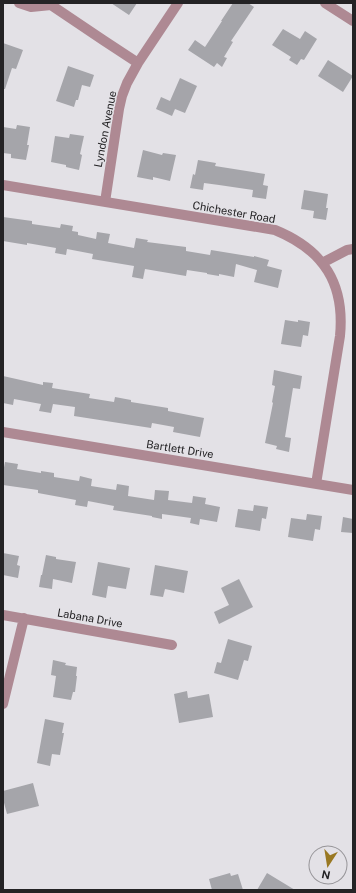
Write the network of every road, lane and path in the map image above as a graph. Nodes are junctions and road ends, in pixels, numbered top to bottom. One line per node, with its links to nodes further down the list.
1 (19, 3): 4 (street)
2 (178, 3): 6 (street, Lyndon Avenue)
3 (325, 3): 5 (street)
4 (51, 4): 6 (street)
5 (353, 21)
6 (138, 63): 8 (street, Lyndon Avenue)
7 (3, 185): 8 (street, Chichester Road)
8 (105, 202): 10 (street, Chichester Road)
9 (353, 249): 10 (street)
10 (322, 263): 12 (street, Chichester Road)
11 (3, 432): 12 (street, Bartlett Drive)
12 (316, 484): 13 (street, Bartlett Drive)
13 (353, 490)
14 (3, 614): 15 (street, Labana Drive)
15 (24, 618): 16 (street, Labana Drive); 17 (street)
16 (172, 645)
17 (3, 704)

